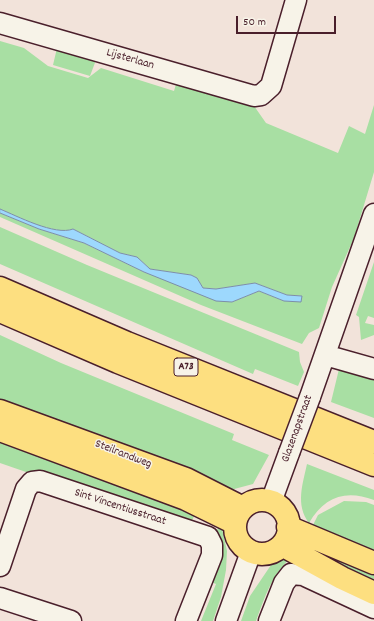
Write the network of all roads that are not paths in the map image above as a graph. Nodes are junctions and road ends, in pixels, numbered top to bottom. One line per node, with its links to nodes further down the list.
1 (296, 0): 2 (street, Lijsterlaan)
2 (0, 23)
3 (374, 214): 6 (street, Glazenapstraat)
4 (0, 288): 10 (main road, A73)
5 (0, 311): 11 (main road, A73)
6 (325, 355): 7 (street); 12 (street, Glazenapstraat, bridge)
7 (374, 369)
8 (0, 411): 13 (main road, Steilrandweg)
9 (0, 430): 13 (main road, Steilrandweg)
10 (374, 442)
11 (374, 465)
12 (271, 502): 13 (main road); 14 (main road)
13 (239, 515): 15 (main road)
14 (285, 536): 15 (main road); 16 (main road); 18 (main road)
15 (251, 552): 23 (street)
16 (374, 563)
17 (0, 566): 22 (street, Sint Vincentiusstraat)
18 (374, 593)
19 (0, 598): 21 (street)
20 (374, 608): 24 (street)
21 (71, 621)
22 (186, 621)
23 (226, 621)
24 (269, 621)

